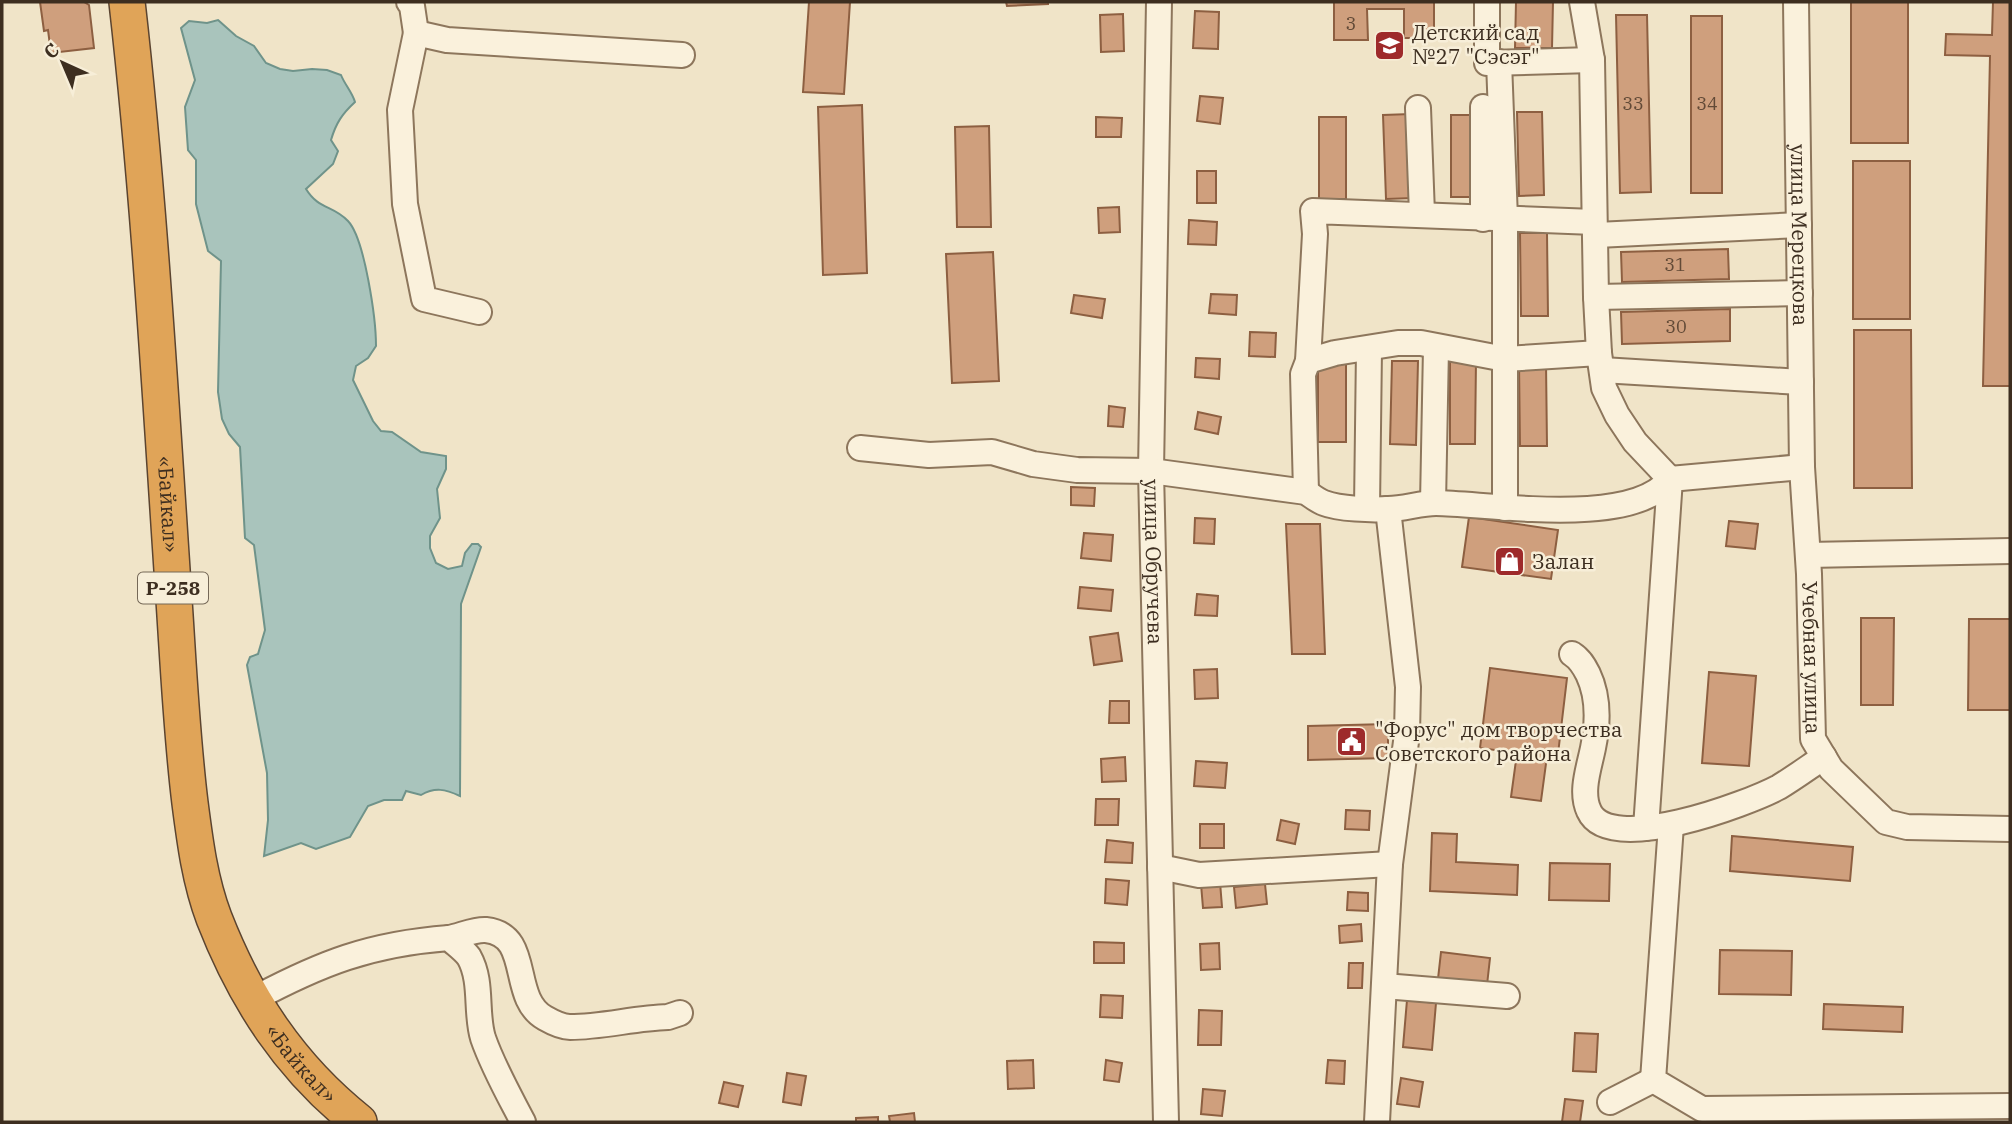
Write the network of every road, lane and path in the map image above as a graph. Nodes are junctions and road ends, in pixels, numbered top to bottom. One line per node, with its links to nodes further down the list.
1 (127, 2): 46 (highway, «Байкал» / Р-258)
2 (408, 2): 7 (street)
3 (1159, 2): 28 (street, улица Обручева)
4 (1486, 2): 10 (street)
5 (1582, 2): 9 (street)
6 (1796, 2): 15 (street, улица Мерецкова)
7 (416, 33): 8 (street); 19 (street)
8 (682, 55)
9 (1592, 60): 10 (street); 16 (street)
10 (1499, 62): 14 (street)
11 (1483, 107): 14 (street)
12 (1418, 108): 13 (street)
13 (1422, 214): 14 (street); 23 (street)
14 (1494, 219): 16 (street); 22 (street)
15 (1799, 225): 16 (street); 17 (street, улица Мерецкова)
16 (1595, 229): 18 (street)
17 (1800, 293): 18 (street); 25 (street, улица Мерецкова)
18 (1596, 297): 24 (street)
19 (479, 313)
20 (1436, 348): 21 (street); 22 (street); 31 (street)
21 (1369, 349): 23 (street); 33 (street)
22 (1505, 359): 24 (street); 32 (street)
23 (1308, 361): 30 (street)
24 (1601, 361): 25 (street); 29 (street)
25 (1801, 382): 27 (street, улица Мерецкова)
26 (860, 448): 28 (street)
27 (1802, 467): 29 (street); 35 (street, Учебная улица)
28 (1152, 471): 30 (street); 42 (street, улица Обручева)
29 (1670, 479): 32 (street); 39 (street)
30 (1306, 492): 33 (street)
31 (1433, 503): 32 (street); 33 (street)
32 (1505, 508)
33 (1377, 509): 41 (street)
34 (2010, 551): 35 (street)
35 (1808, 555): 37 (street, Учебная улица)
36 (1572, 654): 39 (street)
37 (1824, 757): 38 (street); 40 (street, Учебная улица)
38 (1671, 825): 39 (street); 48 (street)
39 (1646, 828)
40 (2010, 829)
41 (1390, 864): 42 (street); 44 (street)
42 (1160, 867): 53 (street, улица Обручева)
43 (449, 938): 46 (street); 47 (street); 52 (street)
44 (1384, 985): 45 (street); 54 (street)
45 (1507, 996)
46 (252, 1000): 51 (highway, «Байкал» / Р-258)
47 (680, 1013)
48 (1653, 1080): 49 (street); 50 (street)
49 (1610, 1102)
50 (2010, 1107)
51 (359, 1122)
52 (523, 1122)
53 (1166, 1122)
54 (1377, 1122)

